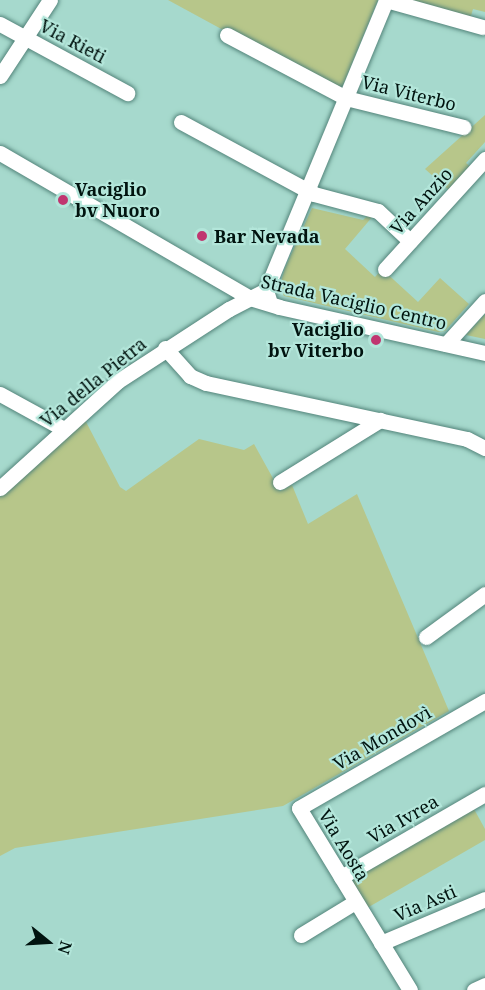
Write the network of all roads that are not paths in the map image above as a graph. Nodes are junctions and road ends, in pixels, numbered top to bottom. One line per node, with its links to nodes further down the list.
1 (51, 0): 6 (street)
2 (386, 0): 4 (street, Via Viterbo); 9 (street, Via Viterbo)
3 (0, 24): 6 (street, Via Rieti)
4 (482, 27)
5 (227, 35): 9 (street)
6 (25, 38): 7 (street); 8 (street, Via Rieti)
7 (0, 76)
8 (127, 93)
9 (346, 98): 11 (street, Via Viterbo); 15 (street, Via Viterbo)
10 (181, 122): 15 (street)
11 (462, 127)
12 (485, 146): 14 (street, Via Anzio)
13 (0, 153): 19 (street, Strada Vaciglio Centro)
14 (485, 158): 16 (street, Via Anzio)
15 (307, 190): 16 (street); 18 (street, Via Viterbo)
16 (410, 241): 17 (street, Via Anzio)
17 (385, 269)
18 (268, 297): 19 (street); 21 (street, Strada Vaciglio Centro)
19 (250, 298): 22 (street, Via della Pietra)
20 (485, 301): 21 (street)
21 (446, 344): 23 (street, Strada Vaciglio Centro)
22 (165, 348): 25 (street); 26 (street, Via della Pietra)
23 (485, 353)
24 (0, 394): 26 (street)
25 (380, 420): 27 (street); 28 (street)
26 (64, 429): 29 (street, Via della Pietra)
27 (485, 448)
28 (280, 482)
29 (0, 488)
30 (485, 594): 31 (street)
31 (426, 637)
32 (482, 709): 34 (street, Via Mondovì)
33 (485, 794): 35 (street, Via Ivrea)
34 (298, 808): 35 (street, Via Aosta)
35 (341, 877): 37 (street, Via Aosta)
36 (485, 898): 39 (street, Via Asti)
37 (355, 902): 38 (street, Via Aosta); 39 (street, Via Aosta)
38 (302, 935)
39 (381, 943): 41 (street, Via Aosta)
40 (485, 985): 42 (street)
41 (410, 990)
42 (474, 990)

